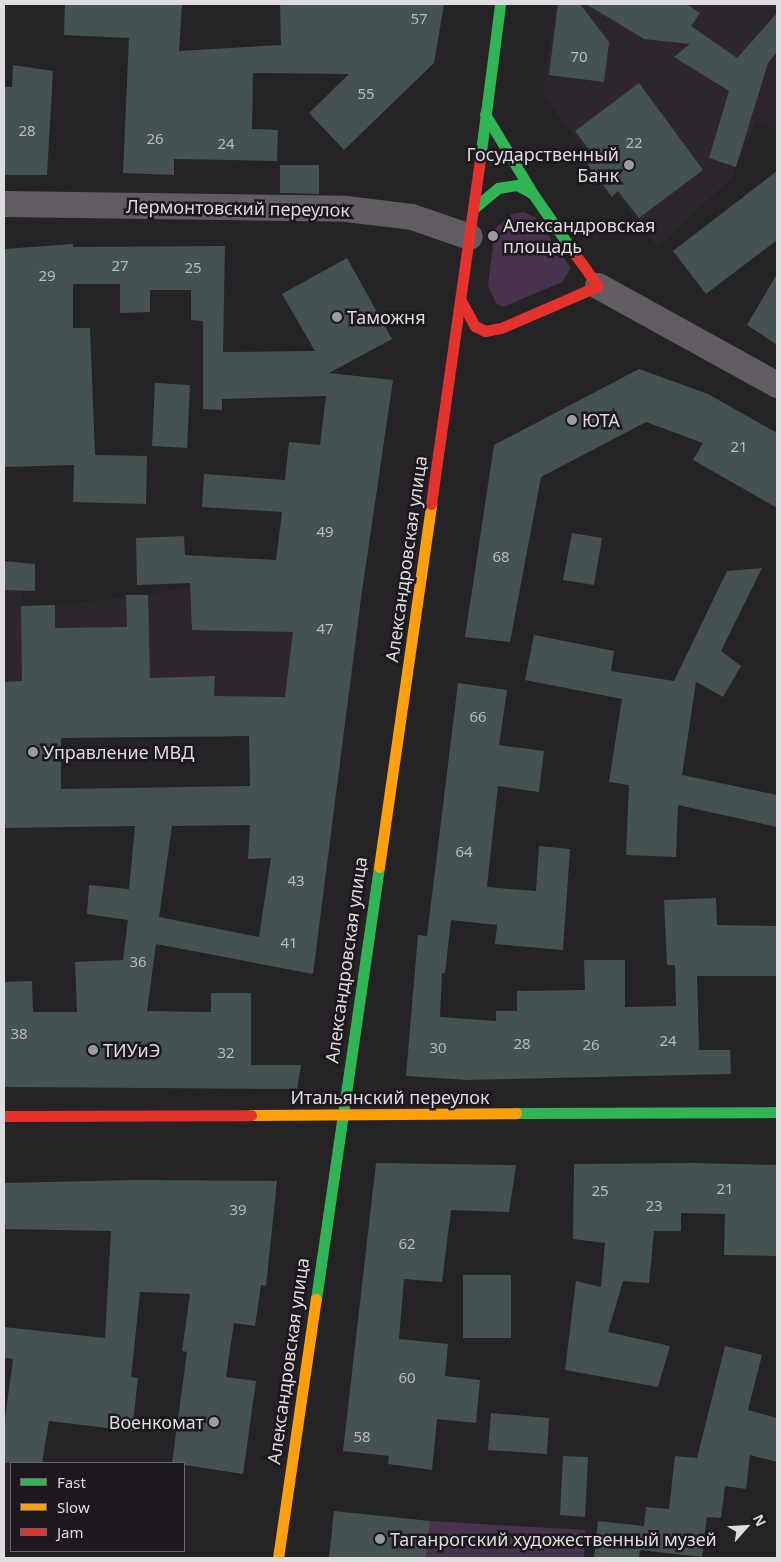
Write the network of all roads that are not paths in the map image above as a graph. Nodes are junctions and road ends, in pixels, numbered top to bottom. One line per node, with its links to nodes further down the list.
1 (500, 4): 2 (street)
2 (485, 114): 3 (street); 5 (street)
3 (533, 194): 5 (street); 7 (street)
4 (4, 204): 6 (street, Лермонтовский переулок)
5 (473, 209): 6 (street)
6 (470, 237): 8 (street)
7 (598, 286): 9 (street); 13 (street)
8 (462, 300): 9 (street); 12 (street, Александровская улица)
9 (501, 328): 10 (street)
10 (478, 344)
11 (465, 355): 12 (street)
12 (452, 367): 15 (street, Александровская улица)
13 (777, 385)
14 (777, 1112): 15 (street, Итальянский переулок)
15 (341, 1115): 16 (street, Итальянский переулок); 17 (street, Александровская улица)
16 (4, 1116)
17 (278, 1558)

